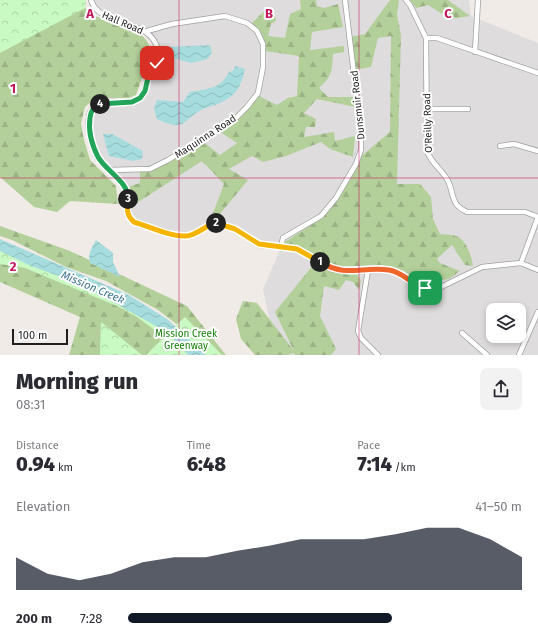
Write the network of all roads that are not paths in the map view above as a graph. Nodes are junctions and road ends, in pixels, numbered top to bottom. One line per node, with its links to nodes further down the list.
1 (91, 0): 5 (street, Hall Road)
2 (345, 0): 15 (street, Dunsmuir Road)
3 (406, 0): 6 (street, O'Reilly Road)
4 (478, 0): 7 (street)
5 (147, 31): 13 (street, Hall Road); 13 (street, Maquinna Road)
6 (426, 38): 7 (street); 9 (street, O'Reilly Road)
7 (475, 52): 8 (street)
8 (538, 73)
9 (426, 109): 10 (street); 14 (street, O'Reilly Road)
10 (468, 109)
11 (500, 146): 12 (street)
12 (538, 151)
13 (109, 170): 15 (street, Hall Road)
14 (538, 217): 16 (street)
15 (280, 247): 17 (street, Hall Road)
16 (521, 262): 17 (street, Hall Road); 18 (street)
17 (368, 270): 21 (street)
18 (538, 270)
19 (538, 312): 23 (street)
20 (462, 333): 22 (street)
21 (378, 355)
22 (486, 355)
23 (519, 355)

